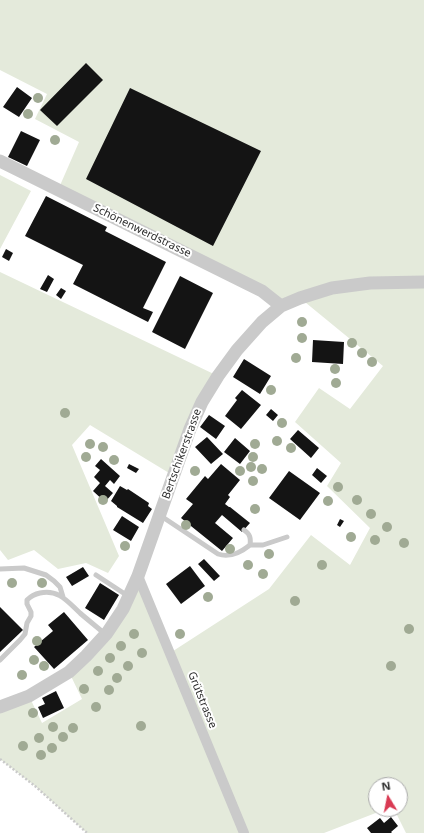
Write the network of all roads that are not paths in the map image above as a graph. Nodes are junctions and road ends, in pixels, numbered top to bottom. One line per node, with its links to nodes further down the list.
1 (0, 161): 3 (street, Schönenwerdstrasse)
2 (424, 282): 3 (street, Bertschikerstrasse)
3 (281, 306): 4 (street, Bertschikerstrasse)
4 (160, 516): 7 (lane); 10 (street, Bertschikerstrasse)
5 (244, 530): 7 (lane)
6 (287, 536): 7 (lane)
7 (250, 545)
8 (0, 569): 12 (lane)
9 (96, 575): 11 (lane)
10 (138, 576): 11 (street, Bertschikerstrasse); 16 (street, Grütstrasse)
11 (129, 596): 13 (street, Bertschikerstrasse)
12 (63, 597): 13 (lane); 14 (lane)
13 (106, 634): 15 (street, Bertschikerstrasse)
14 (0, 660)
15 (0, 707)
16 (244, 833)

